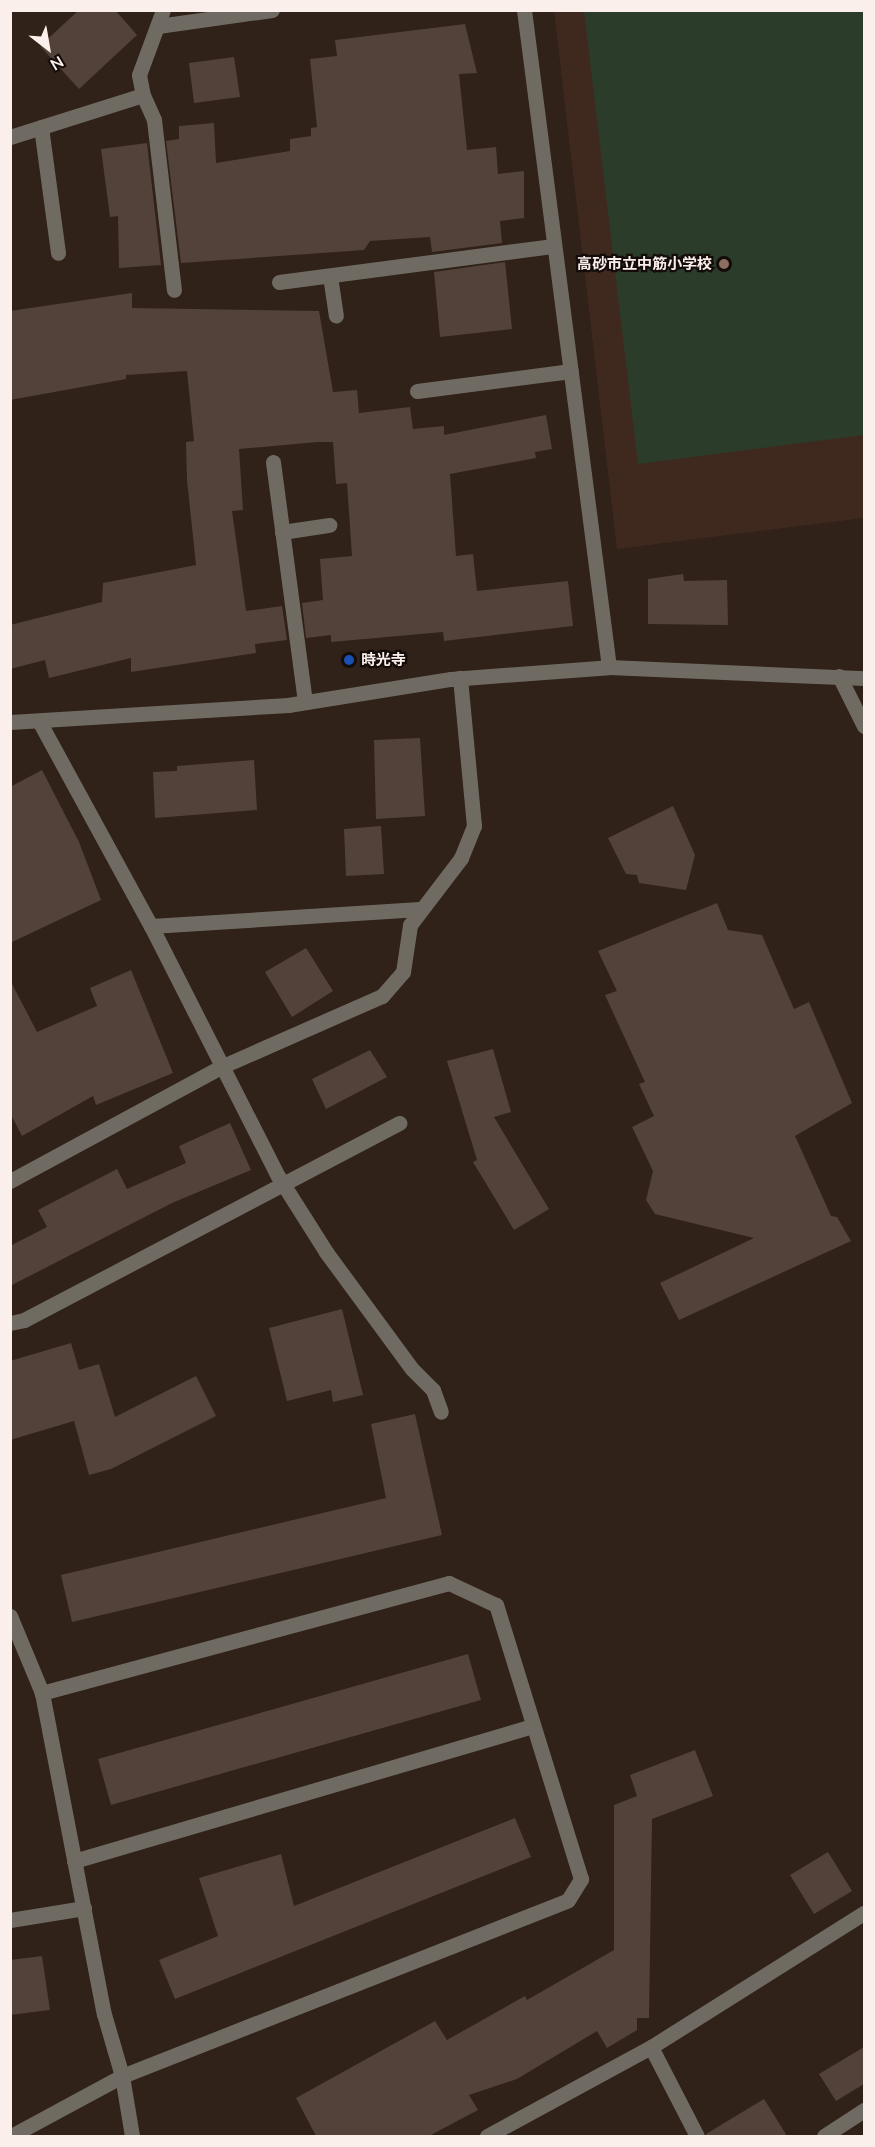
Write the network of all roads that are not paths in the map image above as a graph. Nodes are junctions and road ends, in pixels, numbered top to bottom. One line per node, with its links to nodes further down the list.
1 (163, 10): 4 (street)
2 (272, 10): 4 (street)
3 (524, 10): 8 (street)
4 (158, 26): 5 (street)
5 (143, 95): 6 (street); 12 (street)
6 (40, 127): 7 (street); 9 (street)
7 (10, 137)
8 (554, 246): 10 (street); 14 (street)
9 (58, 253)
10 (330, 276): 11 (street); 13 (street)
11 (279, 282)
12 (174, 290)
13 (336, 316)
14 (571, 371): 15 (street); 19 (street)
15 (417, 391)
16 (273, 462): 18 (street)
17 (329, 525): 18 (street)
18 (282, 532): 23 (street)
19 (609, 667): 20 (street); 21 (street)
20 (839, 676): 22 (street); 26 (street)
21 (460, 678): 23 (street); 27 (street)
22 (864, 678)
23 (305, 702): 24 (street)
24 (39, 721): 25 (street); 28 (street)
25 (10, 722)
26 (864, 726)
27 (419, 909): 28 (street); 29 (street)
28 (151, 926): 29 (street)
29 (223, 1066): 31 (street); 32 (street)
30 (399, 1123): 32 (street)
31 (10, 1181)
32 (282, 1183): 33 (street); 34 (street)
33 (10, 1323)
34 (441, 1412)
35 (10, 1616): 36 (street)
36 (42, 1693): 37 (street); 38 (street)
37 (533, 1726): 38 (street); 43 (street)
38 (75, 1862): 39 (street)
39 (84, 1908): 41 (street); 43 (street)
40 (864, 1913): 42 (street)
41 (10, 1920)
42 (651, 2047): 45 (street); 48 (street)
43 (122, 2076): 46 (street); 47 (street)
44 (864, 2110): 49 (street)
45 (496, 2134)
46 (11, 2136)
47 (132, 2136)
48 (697, 2136)
49 (824, 2136)

